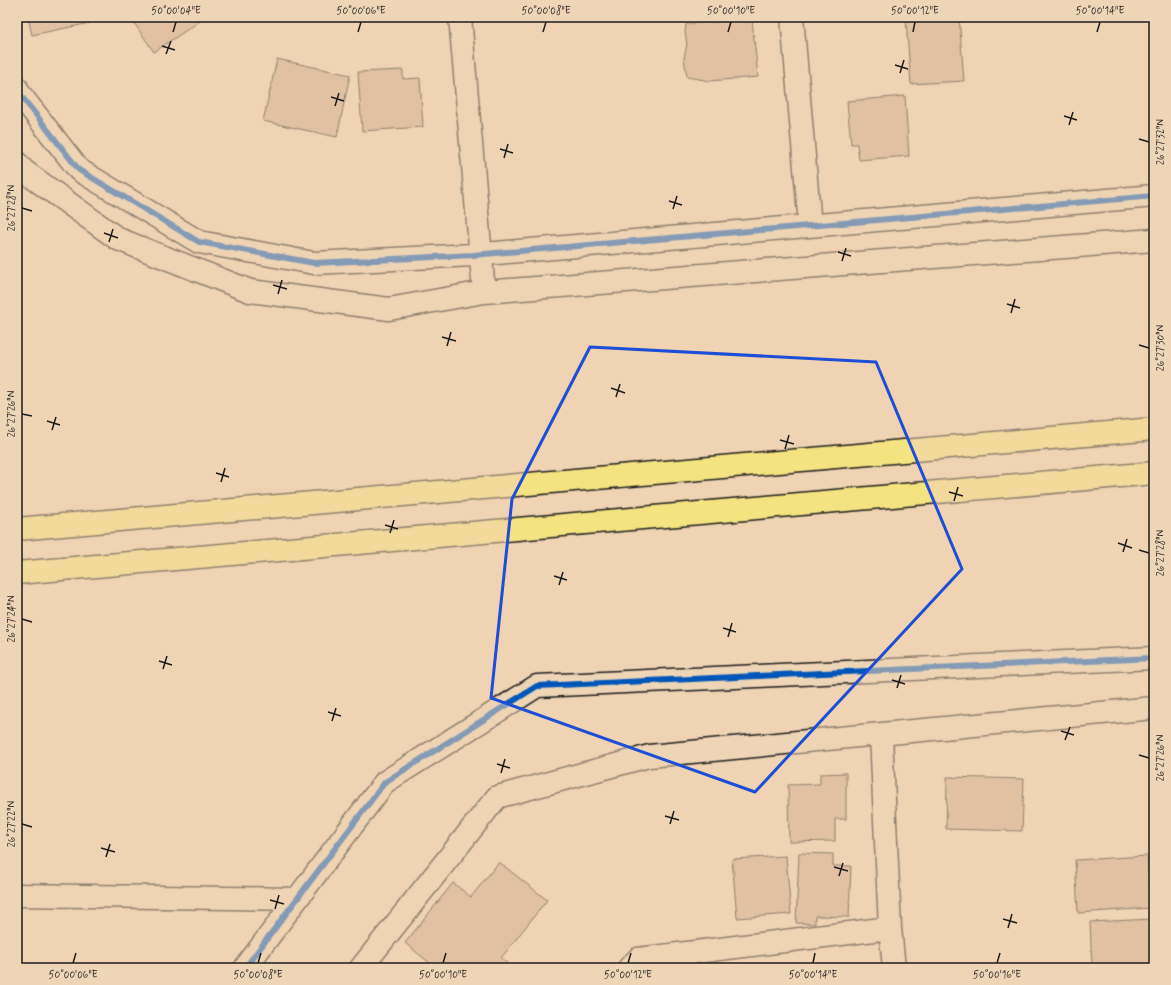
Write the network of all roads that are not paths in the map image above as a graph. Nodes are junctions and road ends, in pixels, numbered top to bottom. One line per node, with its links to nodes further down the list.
1 (460, 17): 8 (street)
2 (792, 17): 6 (street)
3 (17, 88): 8 (street)
4 (17, 163): 9 (street)
5 (1154, 196): 6 (street)
6 (810, 226): 8 (street)
7 (1154, 240): 9 (street)
8 (480, 254): 9 (street)
9 (484, 292)
10 (1154, 429): 12 (main road)
11 (1154, 473): 13 (main road)
12 (17, 529)
13 (17, 574)
14 (1154, 658): 18 (street)
15 (1154, 708): 16 (street)
16 (881, 735): 19 (street); 21 (street)
17 (17, 895): 18 (street)
18 (297, 899): 20 (street)
19 (890, 928): 22 (street); 23 (street)
20 (245, 968)
21 (361, 968)
22 (629, 968)
23 (894, 968)

